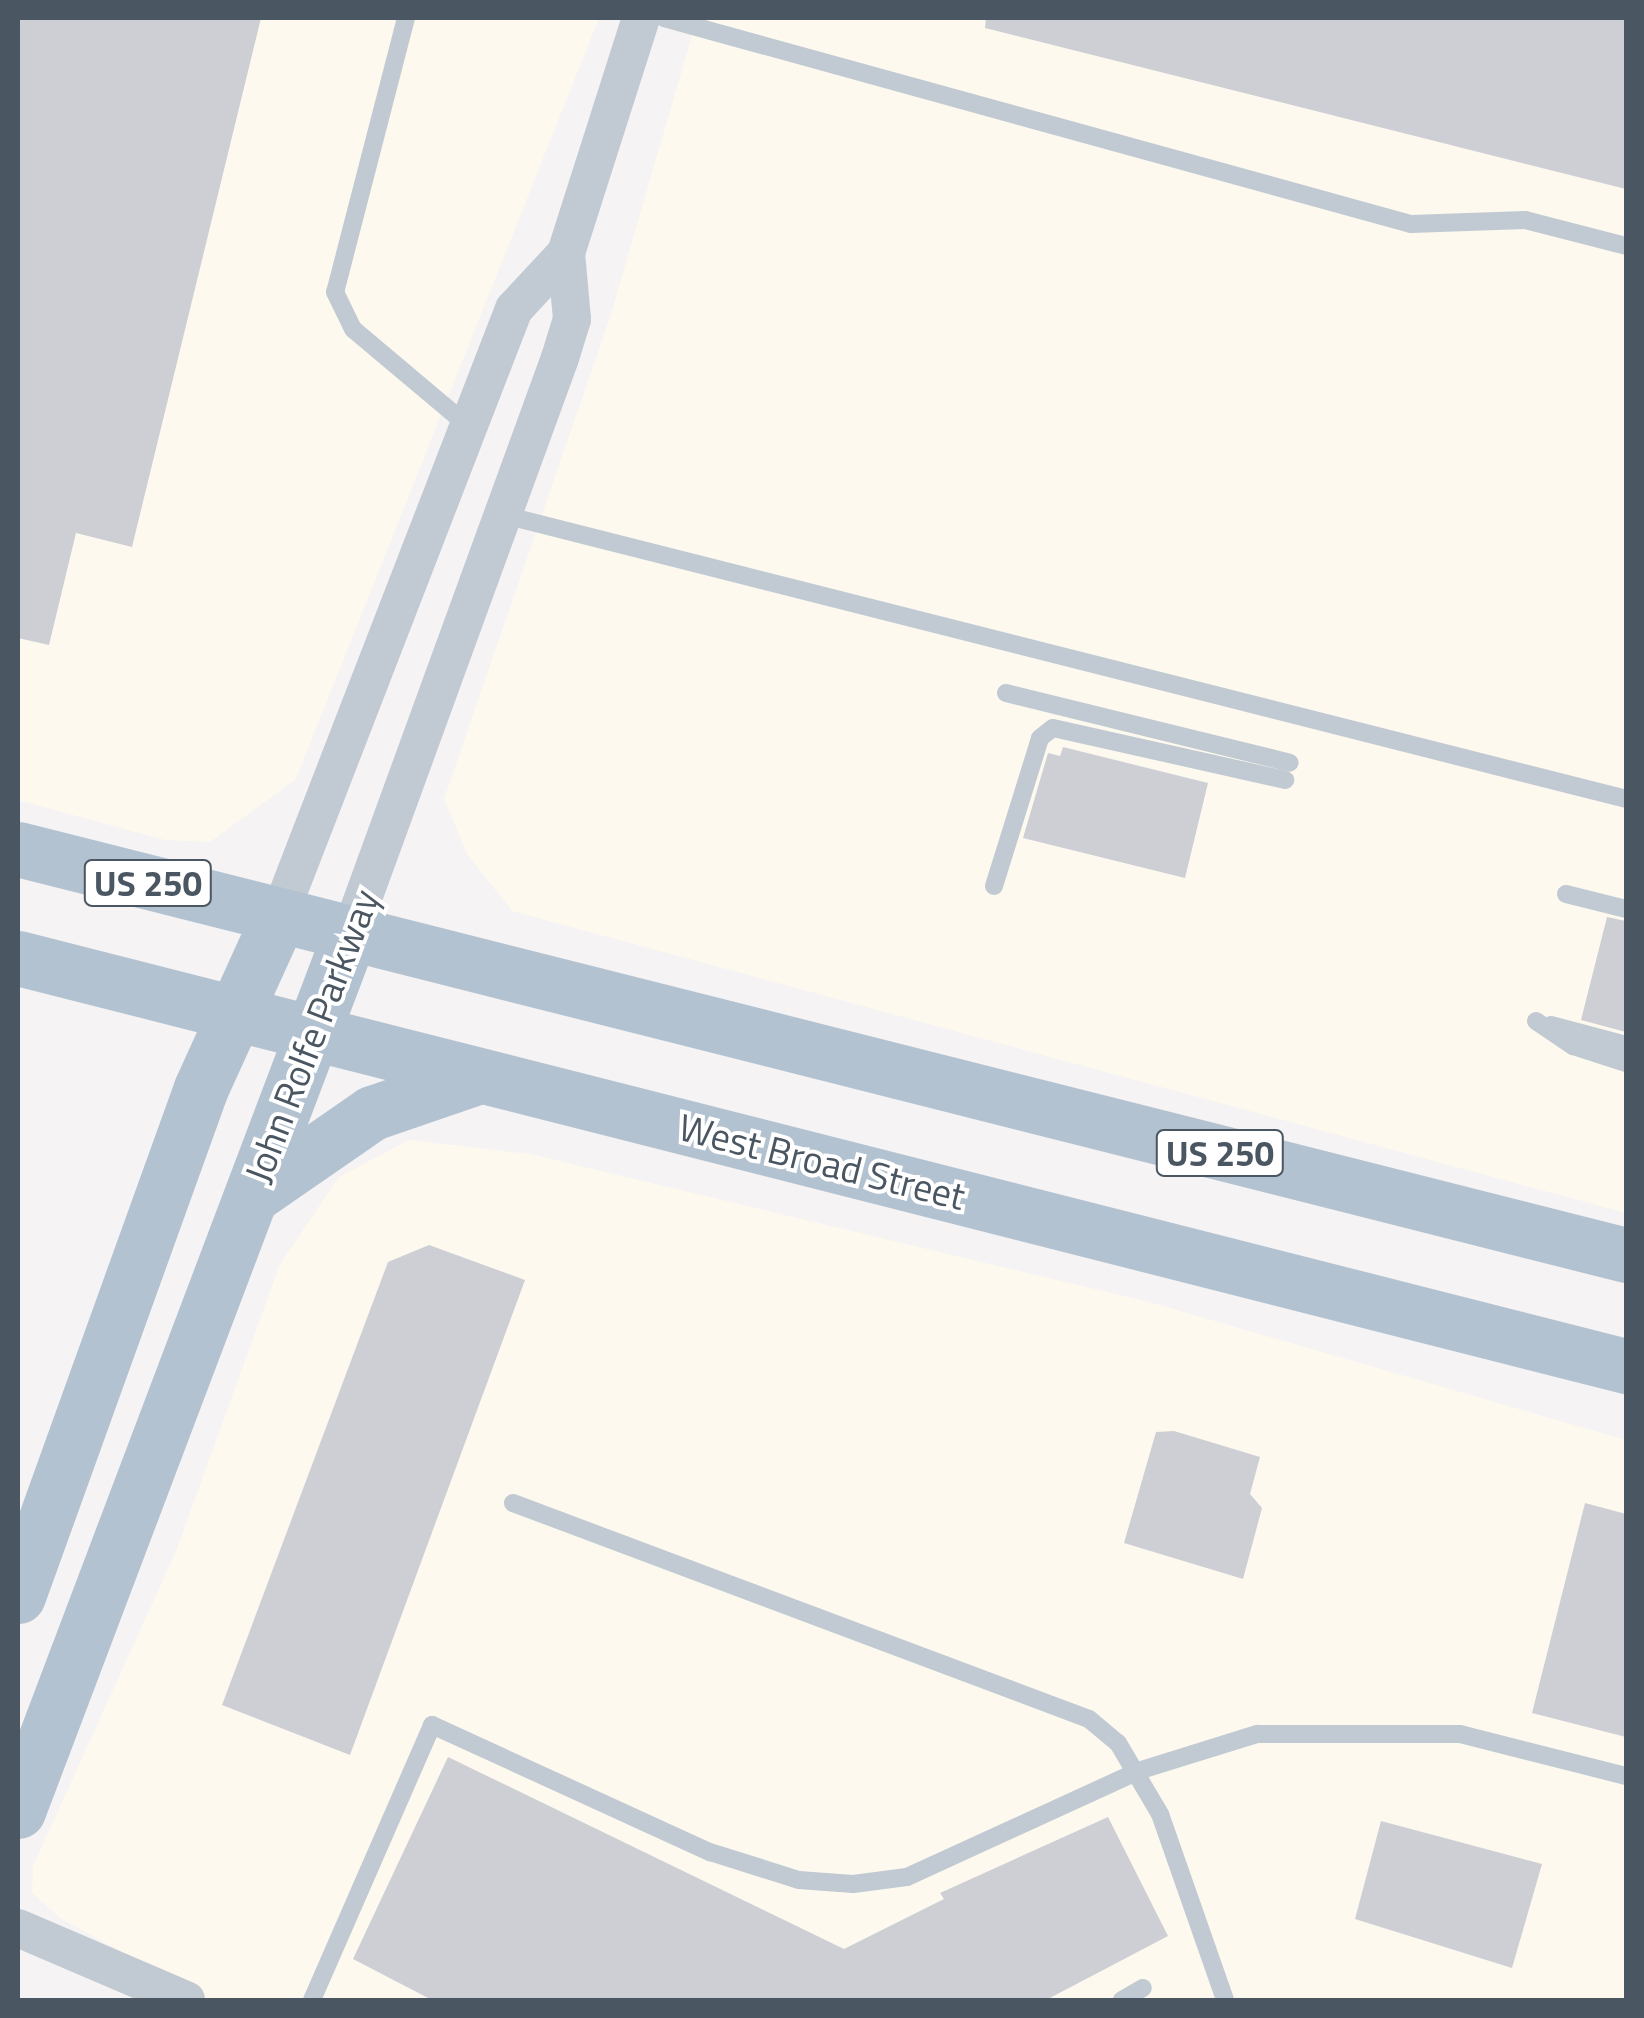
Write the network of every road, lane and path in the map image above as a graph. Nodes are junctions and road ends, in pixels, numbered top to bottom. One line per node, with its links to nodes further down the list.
1 (406, 18): 6 (lane)
2 (641, 18): 5 (street, John Rolfe Parkway)
3 (664, 18): 4 (lane)
4 (1626, 246)
5 (566, 253): 6 (street, John Rolfe Parkway); 7 (street, John Rolfe Parkway)
6 (468, 425): 14 (street, John Rolfe Parkway)
7 (504, 515): 9 (lane); 15 (street, John Rolfe Parkway)
8 (1006, 693): 11 (lane)
9 (1626, 799)
10 (18, 849): 14 (main road, US 250)
11 (994, 886)
12 (1566, 894): 13 (lane)
13 (1626, 909)
14 (278, 916): 15 (main road, US 250); 17 (main road, John Rolfe Parkway)
15 (350, 934): 18 (main road, John Rolfe Parkway); 23 (main road, US 250)
16 (18, 958): 17 (main road, West Broad Street)
17 (234, 1011): 18 (main road, West Broad Street); 26 (main road, John Rolfe Parkway)
18 (313, 1031): 21 (main road, West Broad Street); 22 (main road, John Rolfe Parkway)
19 (1626, 1045): 20 (lane)
20 (1626, 1063)
21 (480, 1076): 22 (main road); 24 (main road, West Broad Street)
22 (252, 1196): 29 (main road, John Rolfe Parkway)
23 (1626, 1255)
24 (1626, 1366)
25 (514, 1502): 27 (lane)
26 (18, 1596)
27 (1138, 1771): 28 (lane); 33 (lane); 35 (lane)
28 (1626, 1776)
29 (18, 1811)
30 (18, 1928): 32 (street)
31 (1144, 1988): 34 (lane)
32 (186, 2000)
33 (312, 2000)
34 (1122, 2000)
35 (1226, 2000)

